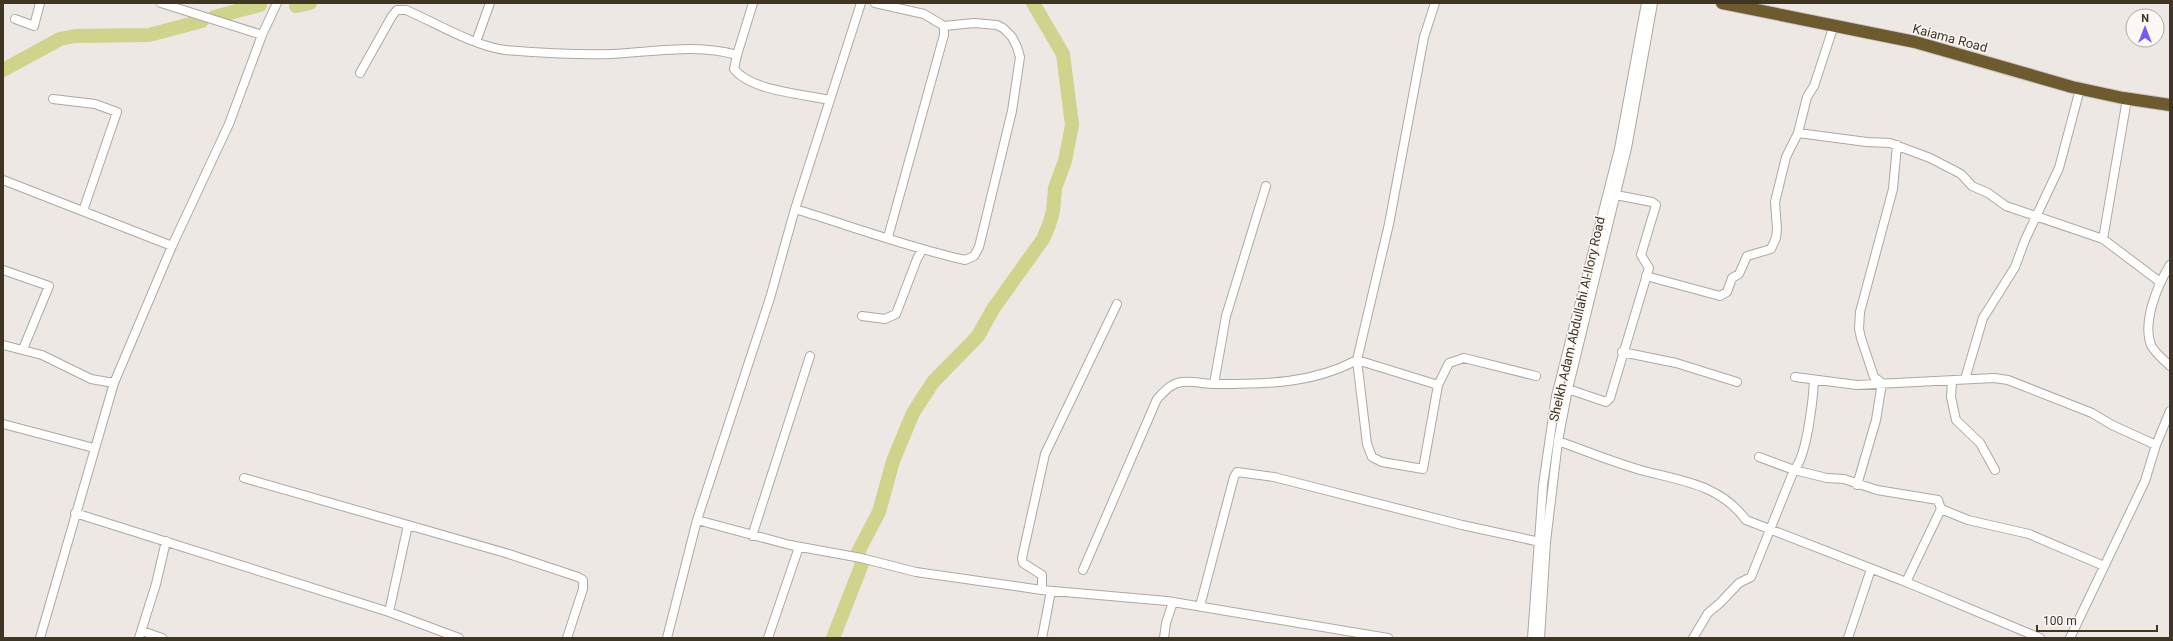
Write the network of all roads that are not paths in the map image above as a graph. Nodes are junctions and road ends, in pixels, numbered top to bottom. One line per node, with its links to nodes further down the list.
1 (40, 3): 13 (street)
2 (161, 3): 16 (street)
3 (277, 3): 16 (street)
4 (490, 3): 17 (street)
5 (753, 3): 18 (street)
6 (861, 3): 24 (street)
7 (875, 3): 14 (street)
8 (1435, 3): 48 (street)
9 (1646, 3): 78 (street, Sheikh Adam Abdullahi Al-Ilory Road)
10 (1653, 3): 30 (street, Sheikh Adam Abdullahi Al-Ilory Road)
11 (1722, 3): 15 (highway, Kaiama Road)
12 (1754, 3): 21 (highway, Kaiama Road)
13 (15, 19)
14 (944, 26): 34 (street); 37 (street)
15 (1834, 26): 20 (highway, Kaiama Road); 26 (street)
16 (262, 35): 36 (street)
17 (476, 42): 18 (street); 19 (street)
18 (737, 54): 24 (street)
19 (360, 73)
20 (2080, 89): 23 (highway, Kaiama Road); 33 (street)
21 (2170, 98)
22 (54, 99): 32 (street)
23 (2127, 99): 25 (highway, Kaiama Road); 35 (street)
24 (830, 100): 31 (street)
25 (2170, 105)
26 (1798, 133): 27 (street); 40 (street)
27 (1897, 145): 33 (street); 57 (street)
28 (3, 180): 32 (street)
29 (1266, 186): 58 (street)
30 (1616, 196): 40 (street); 60 (street, Sheikh Adam Abdullahi Al-Ilory Road)
31 (795, 209): 34 (street); 73 (street)
32 (83, 211): 36 (street)
33 (2036, 218): 35 (street); 52 (street)
34 (888, 237): 37 (street)
35 (2103, 239): 41 (street)
36 (172, 246): 55 (street)
37 (922, 250): 43 (street)
38 (3, 270): 45 (street)
39 (2169, 271): 41 (street)
40 (1646, 276): 46 (street)
41 (2160, 282): 49 (street)
42 (1117, 304): 84 (street)
43 (862, 316)
44 (3, 345): 45 (street)
45 (23, 349): 55 (street)
46 (1622, 352): 56 (street); 60 (street)
47 (810, 356): 76 (street)
48 (1357, 360): 58 (street); 59 (street); 59 (street)
49 (2170, 366)
50 (1536, 376): 59 (street)
51 (1795, 376): 53 (street)
52 (1964, 379): 54 (street); 64 (street)
53 (1814, 380): 57 (street); 67 (street)
54 (1952, 381): 57 (street); 68 (street)
55 (114, 382): 65 (street)
56 (1737, 382)
57 (1882, 383): 70 (street)
58 (1214, 384): 82 (street)
59 (1438, 385)
60 (1568, 389): 63 (street, Sheikh Adam Abdullahi Al-Ilory Road)
61 (2170, 411): 64 (street)
62 (3, 424): 65 (street)
63 (1558, 441): 75 (street); 101 (street, Sheikh Adam Abdullahi Al-Ilory Road)
64 (2156, 445): 80 (street)
65 (94, 448): 72 (street)
66 (1759, 457): 67 (street)
67 (1794, 470): 70 (street); 75 (street)
68 (1995, 470)
69 (244, 478): 74 (street)
70 (1856, 484): 71 (street)
71 (1941, 509): 80 (street); 83 (street)
72 (75, 512): 77 (street); 91 (street)
73 (697, 520): 76 (street); 95 (street)
74 (408, 525): 88 (street); 94 (street)
75 (1769, 530): 81 (street); 102 (street)
76 (752, 536): 79 (street)
77 (166, 541): 88 (street); 89 (street)
78 (1540, 542): 87 (street); 100 (street, Sheikh Adam Abdullahi Al-Ilory Road)
79 (799, 547): 84 (street); 96 (street)
80 (2104, 566): 105 (street)
81 (1871, 569): 83 (street); 103 (street)
82 (1083, 570)
83 (1906, 582): 104 (street)
84 (1042, 590): 85 (street)
85 (1050, 590): 86 (street); 97 (street)
86 (1173, 602): 87 (street); 98 (street)
87 (1200, 606): 99 (street)
88 (389, 612): 90 (street)
89 (141, 634): 92 (street)
90 (440, 635): 93 (street)
91 (40, 638)
92 (162, 638)
93 (459, 638)
94 (567, 638)
95 (667, 638)
96 (768, 638)
97 (1042, 638)
98 (1164, 638)
99 (1388, 638)
100 (1532, 638)
101 (1540, 638)
102 (1693, 638)
103 (1848, 638)
104 (2040, 638)
105 (2070, 638)

